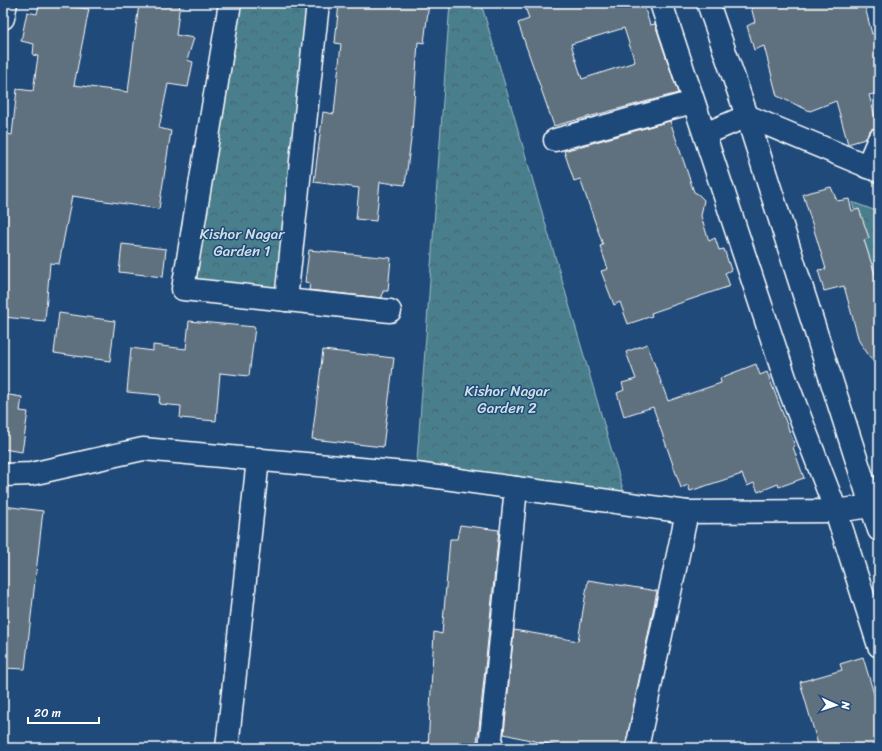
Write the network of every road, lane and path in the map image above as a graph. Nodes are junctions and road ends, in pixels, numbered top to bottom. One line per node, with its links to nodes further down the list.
1 (6, 3): 6 (street)
2 (230, 3): 13 (street)
3 (318, 3): 13 (street)
4 (661, 3): 7 (street)
5 (708, 3): 8 (street)
6 (3, 18)
7 (693, 102): 9 (street); 11 (street)
8 (747, 116): 9 (street); 12 (street); 18 (street)
9 (705, 134): 19 (street)
10 (879, 139): 12 (street)
11 (554, 140)
12 (873, 169)
13 (286, 300): 14 (street)
14 (390, 311)
15 (258, 459): 16 (street); 17 (street); 23 (street)
16 (3, 475)
17 (516, 488): 20 (street); 24 (street)
18 (871, 506): 19 (street); 21 (street)
19 (836, 511): 20 (street); 22 (street)
20 (686, 512): 25 (street)
21 (879, 530)
22 (879, 646)
23 (227, 748)
24 (492, 748)
25 (637, 748)

